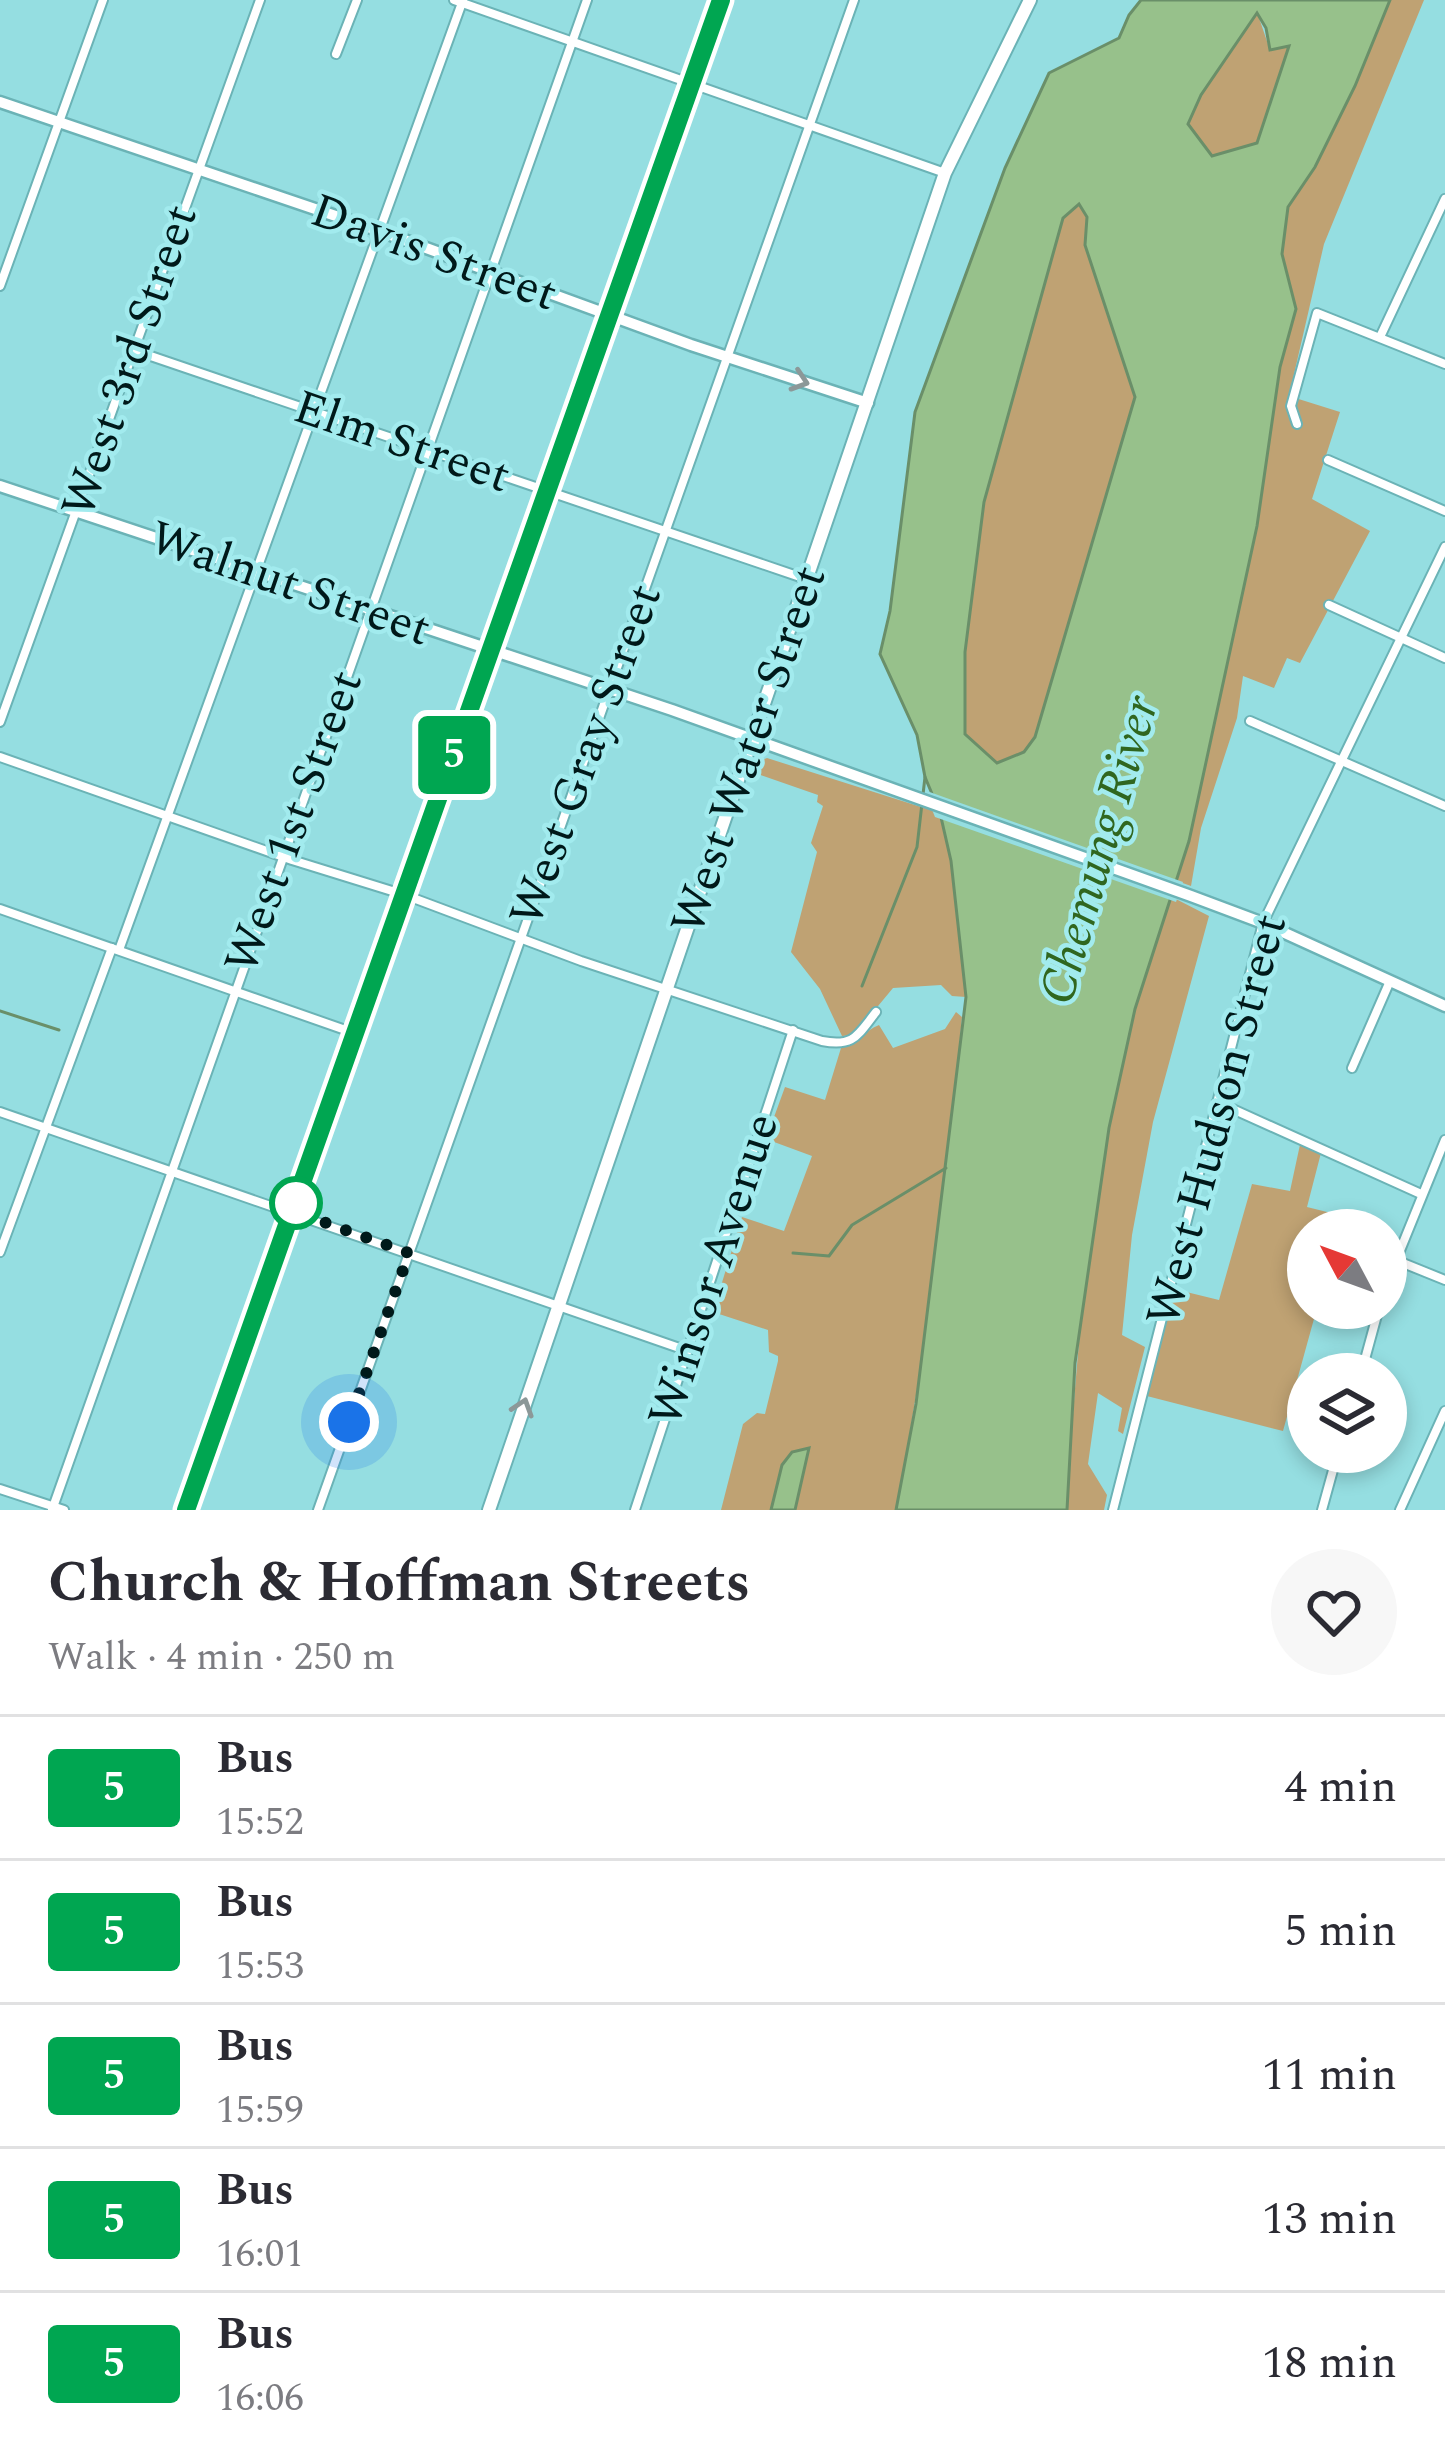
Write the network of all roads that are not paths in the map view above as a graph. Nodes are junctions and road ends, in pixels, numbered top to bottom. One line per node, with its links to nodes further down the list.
1 (103, 0): 13 (street)
2 (260, 0): 15 (street, West 3rd Street)
3 (356, 0): 10 (street)
4 (587, 0): 9 (street, West 1st Street)
5 (721, 0): 11 (main road)
6 (854, 0): 14 (street, West Gray Street)
7 (1030, 0): 16 (main road, West Water Street)
8 (459, 1): 9 (street); 18 (street)
9 (572, 40): 11 (street); 19 (street, West 1st Street)
10 (336, 54)
11 (692, 82): 14 (street); 21 (main road)
12 (0, 102): 13 (street, Davis Street)
13 (59, 123): 15 (street, Davis Street); 20 (street)
14 (810, 124): 16 (street); 24 (street, West Gray Street)
15 (197, 170): 18 (street, Davis Street); 23 (street, West 3rd Street)
16 (945, 173): 26 (main road, West Water Street)
17 (1445, 199): 22 (street)
18 (377, 230): 19 (street, Davis Street); 27 (street)
19 (491, 273): 21 (street, Davis Street); 29 (street, West 1st Street)
20 (0, 286)
21 (609, 316): 24 (street, Davis Street); 32 (main road)
22 (1380, 337): 25 (street); 28 (street)
23 (133, 350): 27 (street, Elm Street); 33 (street, West 3rd Street)
24 (728, 358): 26 (street, Davis Street, one-way to 26); 35 (street, West Gray Street)
25 (1445, 364)
26 (868, 403): 38 (main road, West Water Street)
27 (313, 412): 29 (street, Elm Street); 37 (street)
28 (1298, 424)
29 (429, 451): 32 (street, Elm Street); 40 (street, West 1st Street)
30 (1328, 460): 34 (street)
31 (0, 486): 33 (street, Walnut Street)
32 (549, 491): 35 (street, Elm Street); 42 (main road)
33 (77, 512): 37 (street, Walnut Street); 46 (street, West 3rd Street)
34 (1445, 512)
35 (666, 531): 38 (street, Elm Street); 44 (street, West Gray Street)
36 (1445, 547): 41 (street, West Hudson Street)
37 (255, 573): 40 (street, Walnut Street); 51 (street)
38 (808, 579): 47 (main road, West Water Street)
39 (1328, 605): 41 (street)
40 (369, 611): 42 (street, Walnut Street); 52 (street, West 1st Street)
41 (1402, 638): 43 (street); 49 (street, West Hudson Street)
42 (490, 651): 44 (street, Walnut Street); 53 (main road)
43 (1445, 658)
44 (610, 689): 47 (street, Walnut Street); 56 (street, West Gray Street)
45 (1250, 721): 49 (street)
46 (0, 722)
47 (751, 740): 55 (street, Walnut Street); 59 (main road, West Water Street)
48 (0, 757): 51 (street)
49 (1345, 760): 50 (street); 55 (street, West Hudson Street)
50 (1445, 806)
51 (169, 816): 52 (street); 57 (street)
52 (282, 856): 53 (street); 60 (street, West 1st Street)
53 (405, 895): 56 (street); 64 (main road)
54 (0, 909): 57 (street)
55 (1263, 923): 58 (street, Walnut Street); 66 (street, West Hudson Street)
56 (520, 939): 59 (street); 75 (street, West Gray Street)
57 (115, 949): 60 (street); 68 (street)
58 (1390, 981): 61 (street, Walnut Street); 65 (street)
59 (667, 986): 63 (street); 78 (main road, West Water Street)
60 (233, 990): 64 (street); 70 (street, West 1st Street)
61 (1445, 1006)
62 (876, 1012): 63 (street)
63 (793, 1030): 79 (street, Winsor Avenue)
64 (356, 1034): 72 (main road)
65 (1352, 1068)
66 (1217, 1102): 71 (street); 88 (street, West Hudson Street)
67 (0, 1112): 68 (street)
68 (43, 1127): 70 (street); 74 (street)
69 (1445, 1140): 71 (street)
70 (171, 1170): 72 (street); 83 (street, West 1st Street)
71 (1421, 1194): 73 (street)
72 (293, 1211): 75 (street); 84 (main road)
73 (1407, 1228)
74 (0, 1252)
75 (409, 1253): 78 (street); 85 (street, West Gray Street)
76 (1407, 1264): 77 (street)
77 (1445, 1280)
78 (557, 1304): 79 (street); 86 (main road, West Water Street, one-way to 78)
79 (688, 1351): 87 (street, Winsor Avenue)
80 (1445, 1411): 90 (street)
81 (1332, 1473): 89 (street)
82 (0, 1489): 83 (street)
83 (56, 1509)
84 (186, 1510)
85 (318, 1510)
86 (490, 1510)
87 (635, 1510)
88 (1113, 1510)
89 (1322, 1510)
90 (1400, 1510)

